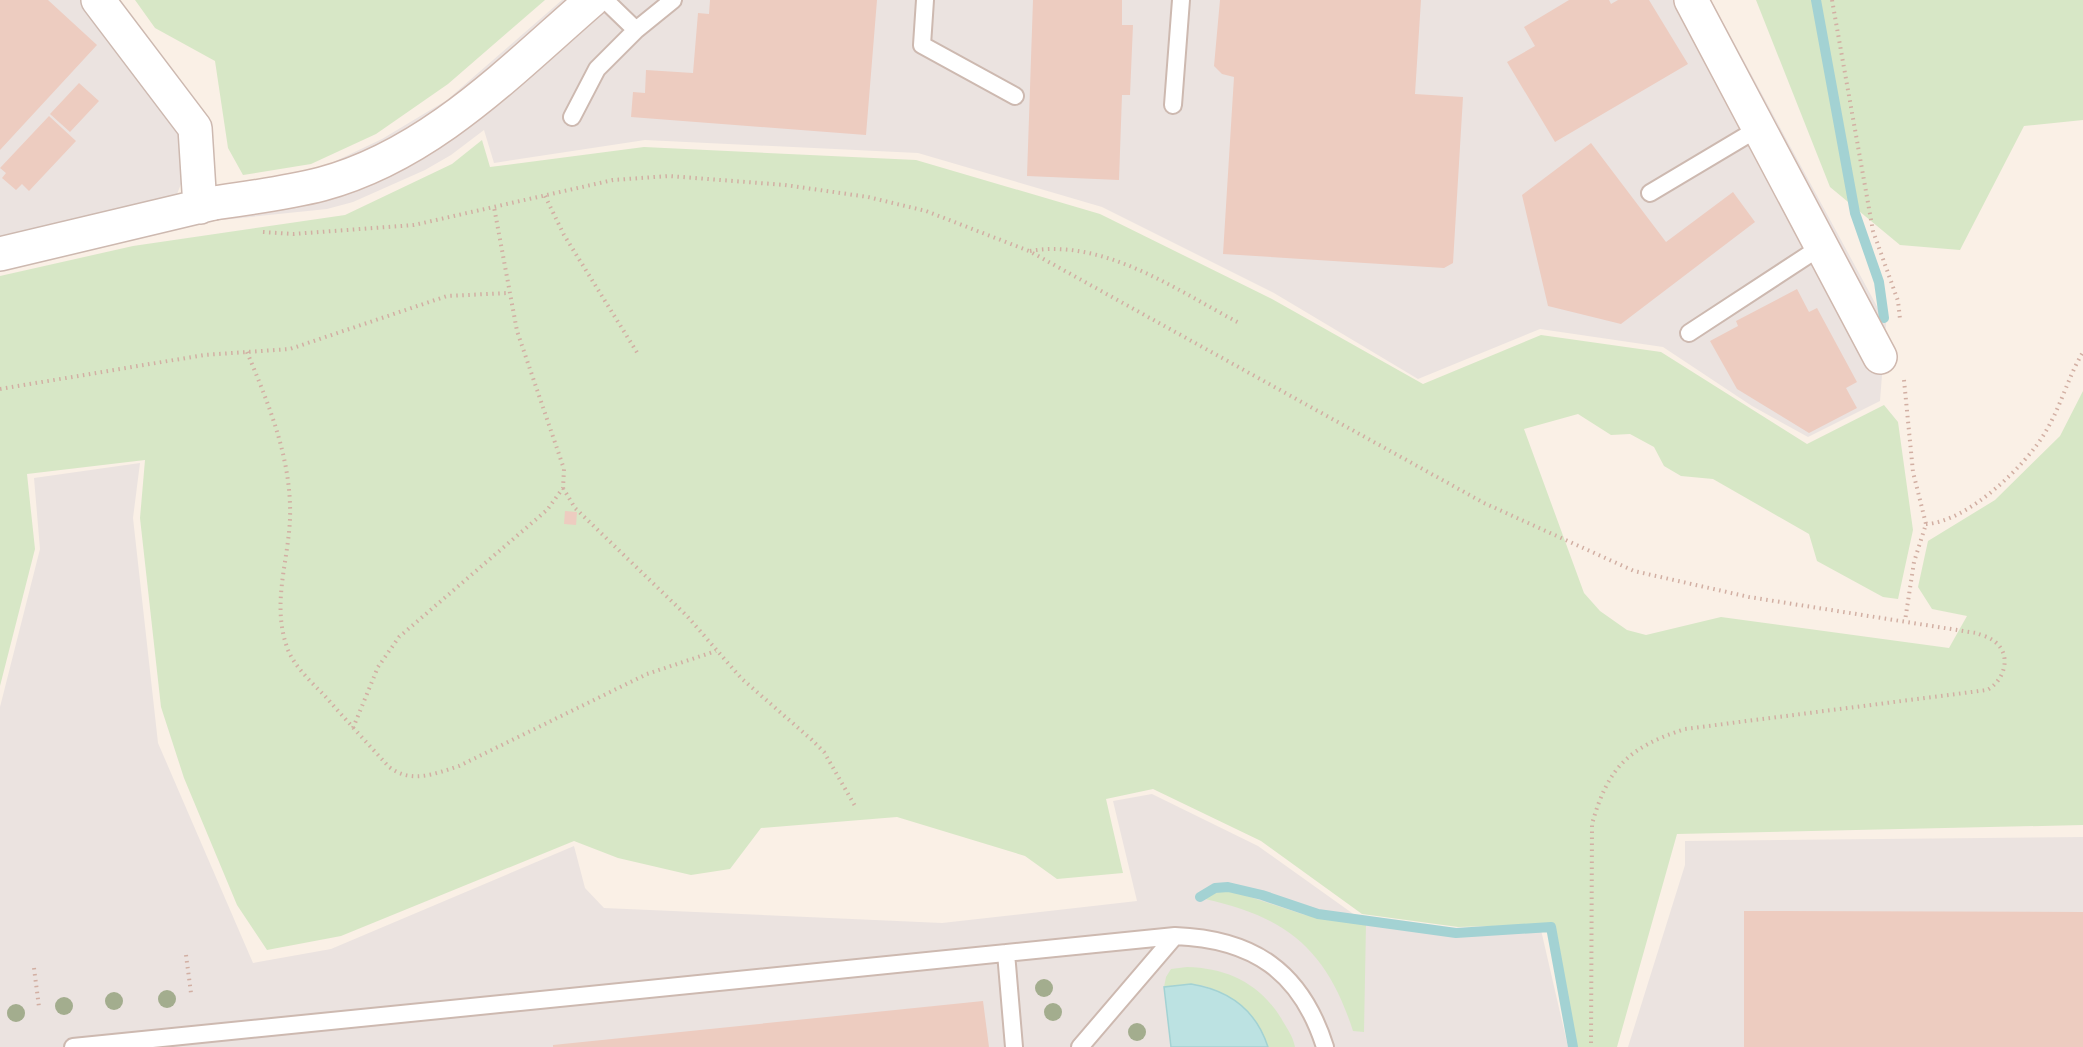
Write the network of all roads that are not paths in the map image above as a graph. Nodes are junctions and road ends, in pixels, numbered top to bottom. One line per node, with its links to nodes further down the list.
1 (98, 0): 14 (street)
2 (591, 0): 14 (street)
3 (605, 0): 8 (lane)
4 (673, 0): 8 (lane)
5 (926, 0): 9 (lane)
6 (1181, 0): 10 (lane)
7 (1691, 0): 12 (street)
8 (636, 30): 11 (lane)
9 (1014, 96)
10 (1173, 105)
11 (572, 117)
12 (1759, 128): 13 (lane); 15 (street)
13 (1650, 193)
14 (207, 205): 16 (street)
15 (1822, 246): 17 (lane); 18 (street)
16 (0, 254)
17 (1689, 333)
18 (1881, 357)
19 (1175, 936): 20 (lane); 23 (lane); 24 (lane)
20 (1006, 954): 21 (lane); 22 (lane)
21 (73, 1047)
22 (1014, 1047)
23 (1080, 1047)
24 (1325, 1047)

